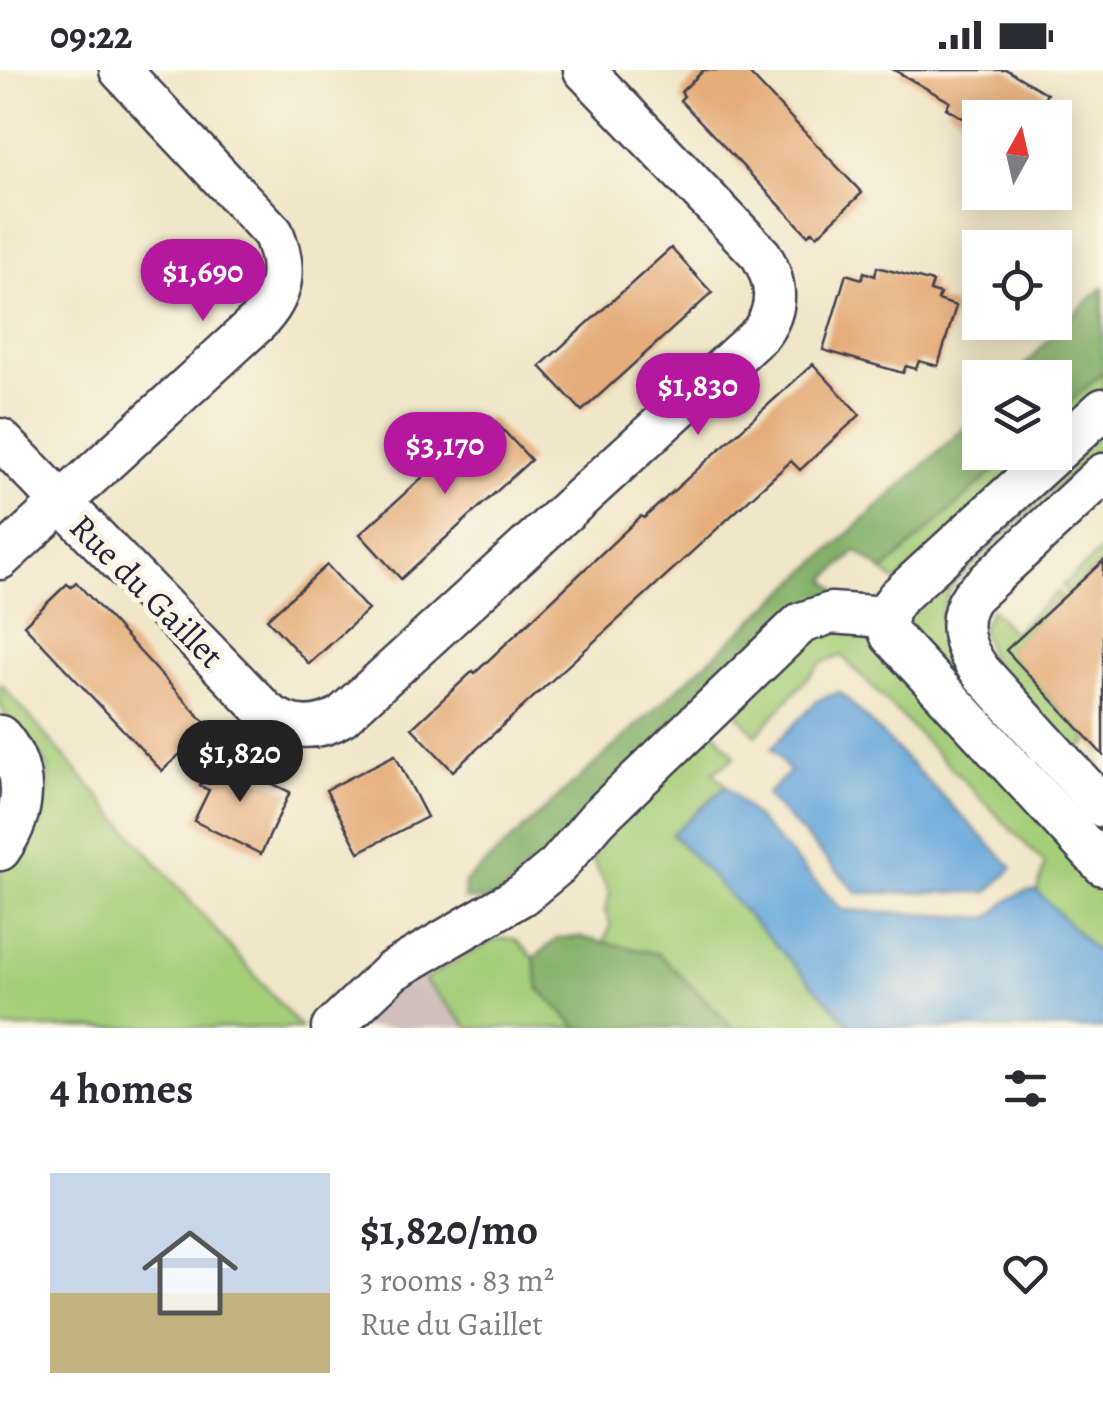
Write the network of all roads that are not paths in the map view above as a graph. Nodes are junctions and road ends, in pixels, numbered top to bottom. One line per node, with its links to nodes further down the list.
1 (120, 70): 6 (street)
2 (602, 76): 6 (street, Rue du Gaillet)
3 (1103, 410): 8 (street)
4 (0, 439): 6 (street, Rue du Gaillet)
5 (1103, 474): 10 (street)
6 (60, 503): 7 (street)
7 (0, 559)
8 (886, 617): 12 (street); 13 (street)
9 (0, 736): 11 (street)
10 (1103, 807)
11 (0, 850)
12 (1103, 865)
13 (332, 1028)

